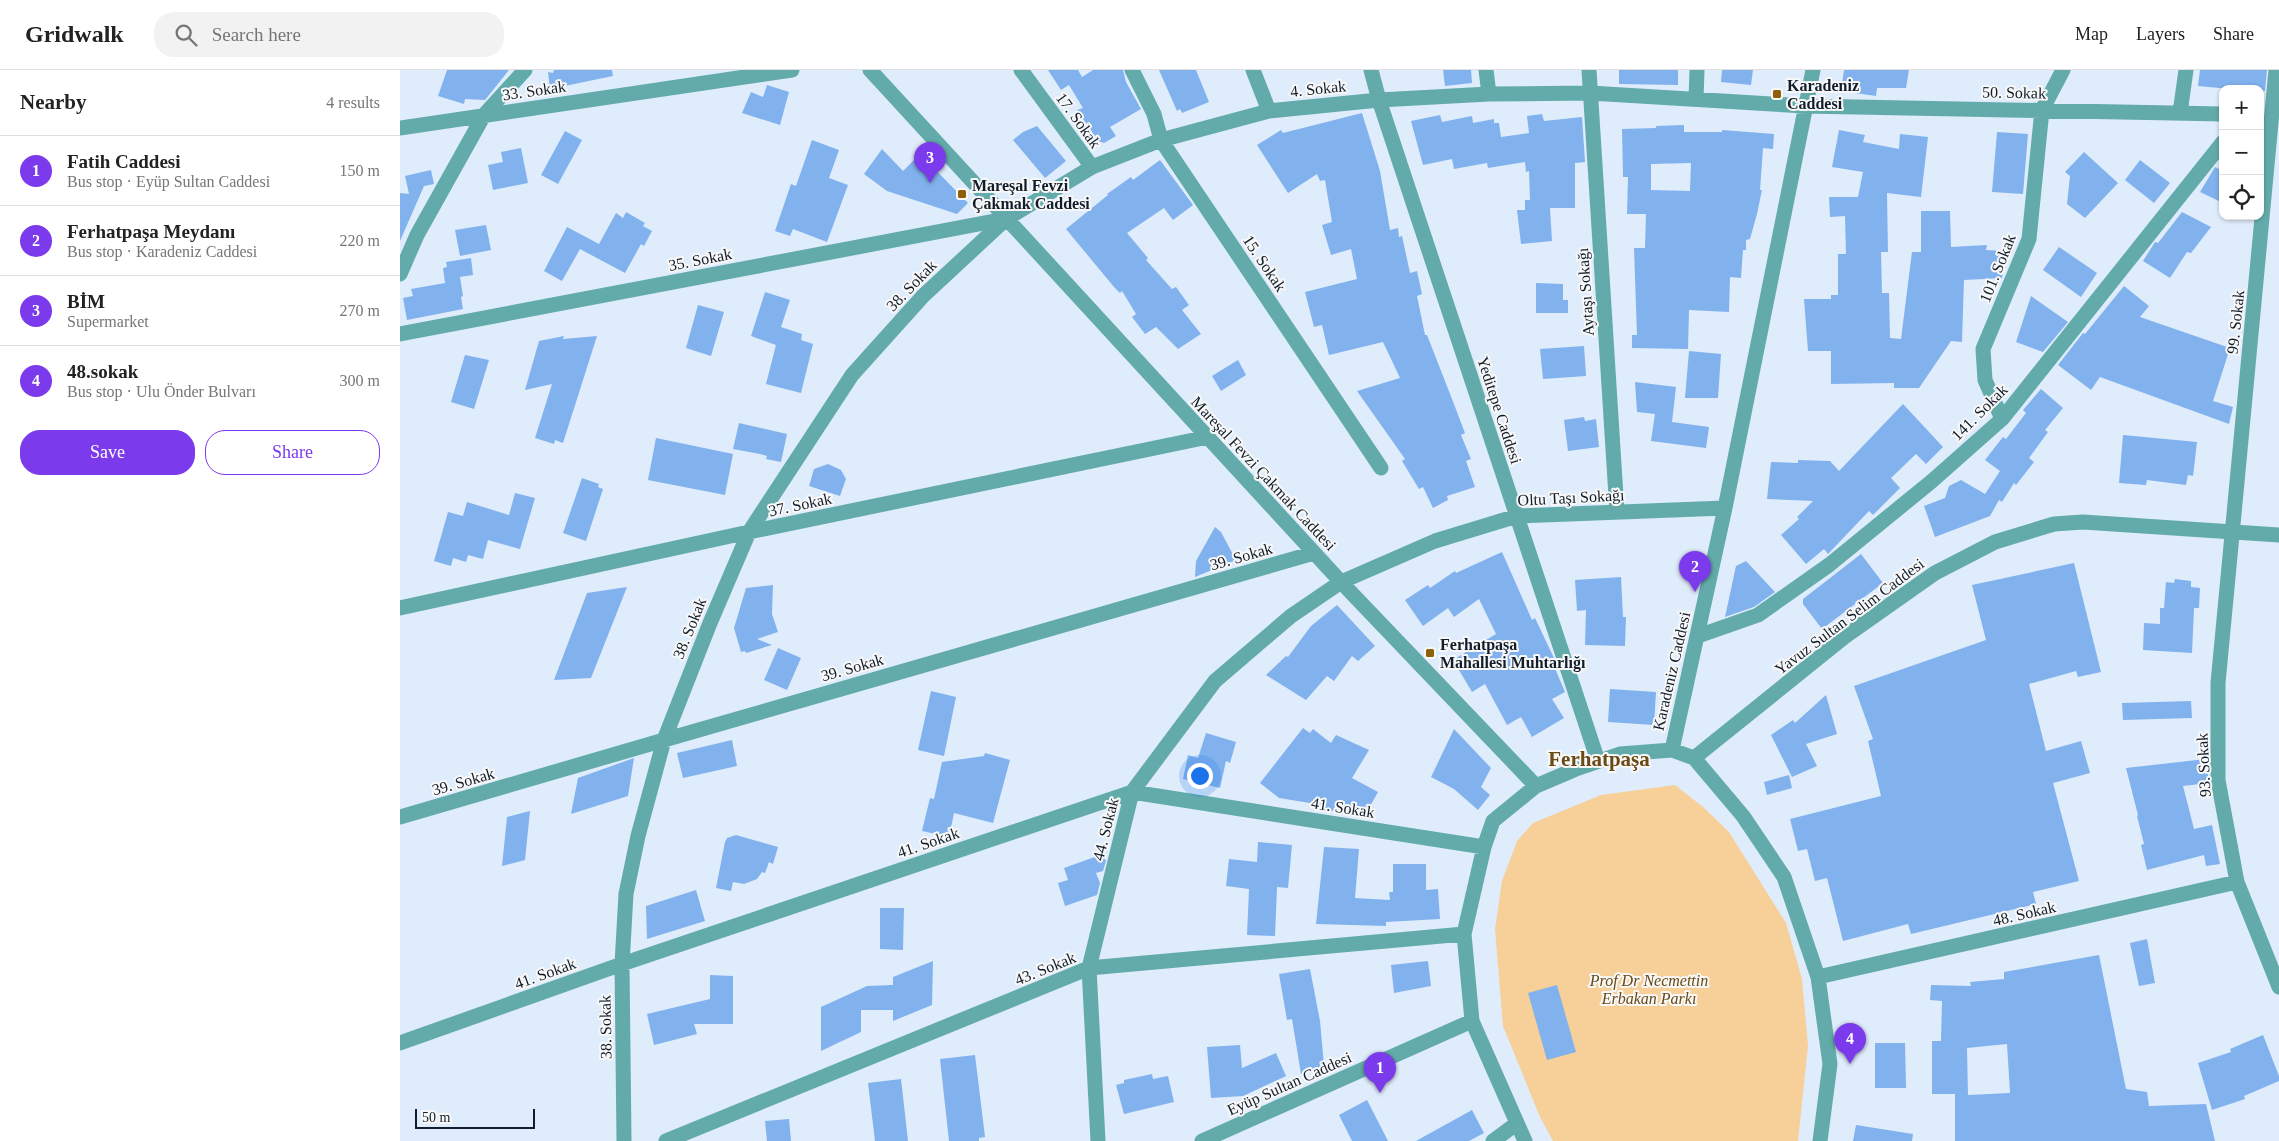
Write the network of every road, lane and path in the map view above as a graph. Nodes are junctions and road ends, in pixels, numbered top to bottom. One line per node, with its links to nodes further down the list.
1 (525, 70): 24 (street)
2 (792, 70): 24 (street, 33. Sokak)
3 (870, 70): 30 (street, Mareşal Fevzi Çakmak Caddesi)
4 (1021, 70): 29 (street, 17. Sokak)
5 (1132, 70): 27 (street, 15. Sokak)
6 (1253, 70): 21 (street)
7 (1371, 70): 18 (street, Yeditepe Caddesi)
8 (1486, 70): 16 (street)
9 (1590, 70): 15 (street, Aytaşı Sokağı)
10 (1697, 70): 17 (street)
11 (1813, 70): 19 (street, Karadeniz Caddesi)
12 (2063, 70): 20 (street, 101. Sokak)
13 (2186, 70): 22 (street)
14 (2276, 70): 25 (street)
15 (1590, 93): 16 (street, 4. Sokak); 17 (street, 4. Sokak); 37 (street, Aytaşı Sokağı)
16 (1489, 94): 18 (street, 4. Sokak)
17 (1696, 99): 19 (street, 4. Sokak)
18 (1379, 100): 21 (street, 4. Sokak); 38 (street, Yeditepe Caddesi)
19 (1805, 106): 20 (street, 50. Sokak); 36 (street, Karadeniz Caddesi)
20 (2042, 110): 22 (street, 50. Sokak); 33 (street, 101. Sokak)
21 (1269, 111): 27 (street, 4. Sokak)
22 (2180, 113): 23 (street, 50. Sokak)
23 (2219, 114)
24 (484, 115): 26 (street, 33. Sokak); 31 (street)
25 (2270, 116): 39 (street, 99. Sokak)
26 (400, 128)
27 (1162, 140): 29 (street, 4. Sokak); 35 (street, 15. Sokak)
28 (2219, 147): 33 (street, 141. Sokak)
29 (1092, 167): 30 (street, 4. Sokak)
30 (1006, 219): 32 (street, 35. Sokak); 34 (street, Mareşal Fevzi Çakmak Caddesi); 40 (street, 38. Sokak)
31 (400, 274)
32 (400, 334)
33 (2002, 418): 45 (street, 141. Sokak)
34 (1208, 438): 40 (street, 37. Sokak); 42 (street, Mareşal Fevzi Çakmak Caddesi)
35 (1381, 468)
36 (1725, 508): 37 (street, Oltu Taşı Sokağı); 45 (street, Karadeniz Caddesi)
37 (1617, 512): 38 (street, Oltu Taşı Sokağı)
38 (1517, 516): 43 (street, Oltu Taşı Sokağı); 49 (street, Yeditepe Caddesi)
39 (2232, 531): 41 (street, Yavuz Sultan Selim Caddesi); 48 (street, Yavuz Sultan Selim Caddesi); 54 (street, 93. Sokak)
40 (749, 532): 44 (street, 37. Sokak); 46 (street, 38. Sokak)
41 (2279, 535)
42 (1314, 553): 43 (street, Mareşal Fevzi Çakmak Caddesi); 46 (street, 39. Sokak)
43 (1341, 582): 50 (street, Mareşal Fevzi Çakmak Caddesi); 51 (street, 44. Sokak)
44 (400, 608)
45 (1698, 636): 47 (street, Karadeniz Caddesi)
46 (664, 740): 52 (street, 39. Sokak); 56 (street, 38. Sokak)
47 (1672, 750): 48 (street); 49 (street)
48 (1694, 758): 58 (street)
49 (1598, 761): 50 (street)
50 (1536, 786): 53 (street)
51 (1132, 792): 53 (street, 41. Sokak); 56 (street, 41. Sokak); 57 (street, 44. Sokak)
52 (400, 818)
53 (1484, 847): 55 (street)
54 (2237, 882): 58 (street, 48. Sokak); 59 (street, 93. Sokak)
55 (1464, 934): 57 (street, 43. Sokak); 60 (street)
56 (622, 964): 61 (street, 41. Sokak); 63 (street, 38. Sokak)
57 (1089, 968): 64 (street, 43. Sokak); 65 (street, 44. Sokak)
58 (1818, 977): 69 (street)
59 (2279, 987)
60 (1472, 1021): 62 (street); 66 (street, Eyüp Sultan Caddesi)
61 (400, 1042)
62 (1516, 1124): 67 (street); 68 (street)
63 (624, 1141)
64 (666, 1141)
65 (1098, 1141)
66 (1202, 1141)
67 (1493, 1141)
68 (1524, 1141)
69 (1820, 1141)

